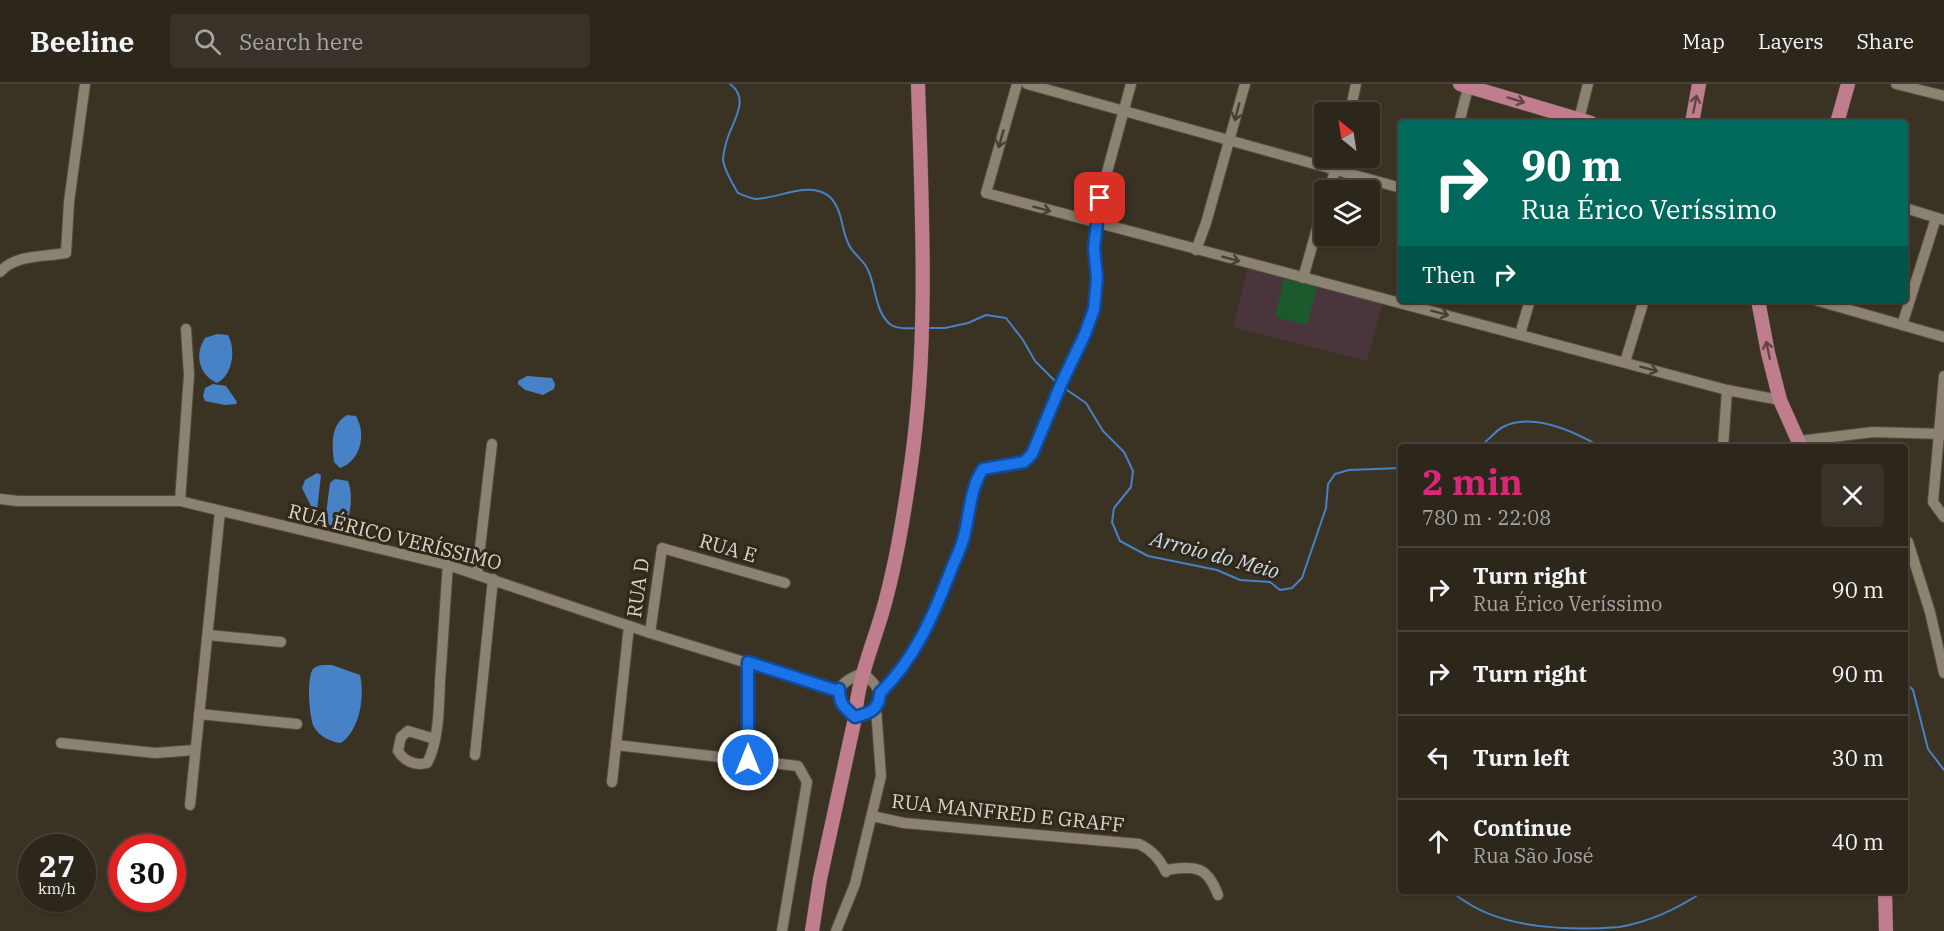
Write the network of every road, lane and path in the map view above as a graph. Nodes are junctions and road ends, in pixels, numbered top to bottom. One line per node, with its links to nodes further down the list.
1 (85, 84): 30 (street)
2 (918, 84): 65 (main road)
3 (1017, 84): 27 (street, one-way to 27)
4 (1027, 84): 15 (street)
5 (1131, 84): 15 (street)
6 (1245, 84): 21 (street, one-way to 21)
7 (1356, 84): 14 (street)
8 (1588, 84): 18 (street)
9 (1699, 84): 19 (main road, one-way to 9)
10 (1848, 84): 20 (main road)
11 (1896, 84): 13 (street)
12 (1466, 85): 16 (street); 17 (main road, one-way to 17)
13 (1944, 96)
14 (1352, 102)
15 (1123, 111): 21 (street); 27 (street)
16 (1460, 120)
17 (1577, 120)
18 (1583, 120)
19 (1693, 120)
20 (1838, 120)
21 (1230, 141): 22 (street); 29 (street)
22 (1336, 170): 23 (street); 24 (street)
23 (1332, 180)
24 (1398, 187)
25 (1908, 209): 26 (street)
26 (1940, 219): 38 (street)
27 (1096, 223): 29 (street); 68 (street)
28 (1314, 239): 31 (street)
29 (1196, 250): 31 (street, one-way to 31)
30 (0, 272)
31 (1303, 278): 32 (street)
32 (1398, 300)
33 (1413, 303): 40 (street, one-way to 40)
34 (1529, 303): 40 (street)
35 (1643, 303): 42 (street)
36 (1759, 303): 45 (main road, one-way to 36)
37 (1826, 303): 38 (street)
38 (1902, 324): 41 (street)
39 (186, 329): 51 (street)
40 (1520, 334): 42 (street)
41 (1944, 337)
42 (1625, 362): 44 (street, one-way to 44)
43 (1944, 376): 46 (street)
44 (1727, 390): 45 (street); 48 (street)
45 (1780, 400): 49 (main road)
46 (1942, 434): 49 (street); 53 (street)
47 (492, 444): 57 (street)
48 (1723, 444)
49 (1800, 444)
50 (0, 499): 51 (street, RUA ÉRICO VERÍSSIMO)
51 (180, 501): 52 (street, RUA ÉRICO VERÍSSIMO)
52 (220, 511): 56 (street, RUA ÉRICO VERÍSSIMO); 62 (street)
53 (1944, 517)
54 (1908, 542): 66 (street)
55 (662, 548): 59 (street, RUA E); 61 (street, RUA D)
56 (448, 565): 57 (street, RUA ÉRICO VERÍSSIMO); 73 (street)
57 (477, 574): 58 (street, RUA ÉRICO VERÍSSIMO)
58 (493, 579): 60 (street, RUA ÉRICO VERÍSSIMO); 77 (street)
59 (785, 583)
60 (629, 626): 61 (street, RUA ÉRICO VERÍSSIMO); 75 (street)
61 (650, 633): 64 (street, RUA ÉRICO VERÍSSIMO)
62 (208, 635): 63 (street); 70 (street)
63 (281, 642)
64 (748, 662): 67 (street, RUA ÉRICO VERÍSSIMO); 78 (street)
65 (862, 673): 67 (street); 68 (street); 71 (main road)
66 (1944, 673)
67 (839, 689): 71 (street)
68 (880, 693): 69 (street)
69 (876, 708): 71 (street); 81 (street)
70 (199, 714): 72 (street); 76 (street)
71 (855, 717): 85 (main road)
72 (297, 724)
73 (435, 739)
74 (61, 742): 76 (street)
75 (616, 745): 78 (street); 79 (street)
76 (195, 750): 80 (street)
77 (476, 755)
78 (748, 760): 84 (street)
79 (612, 782)
80 (190, 806)
81 (872, 816): 83 (street, RUA MANFRED E GRAFF); 86 (street)
82 (1885, 894): 87 (main road)
83 (1218, 895)
84 (782, 931)
85 (812, 931)
86 (836, 931)
87 (1886, 931)

